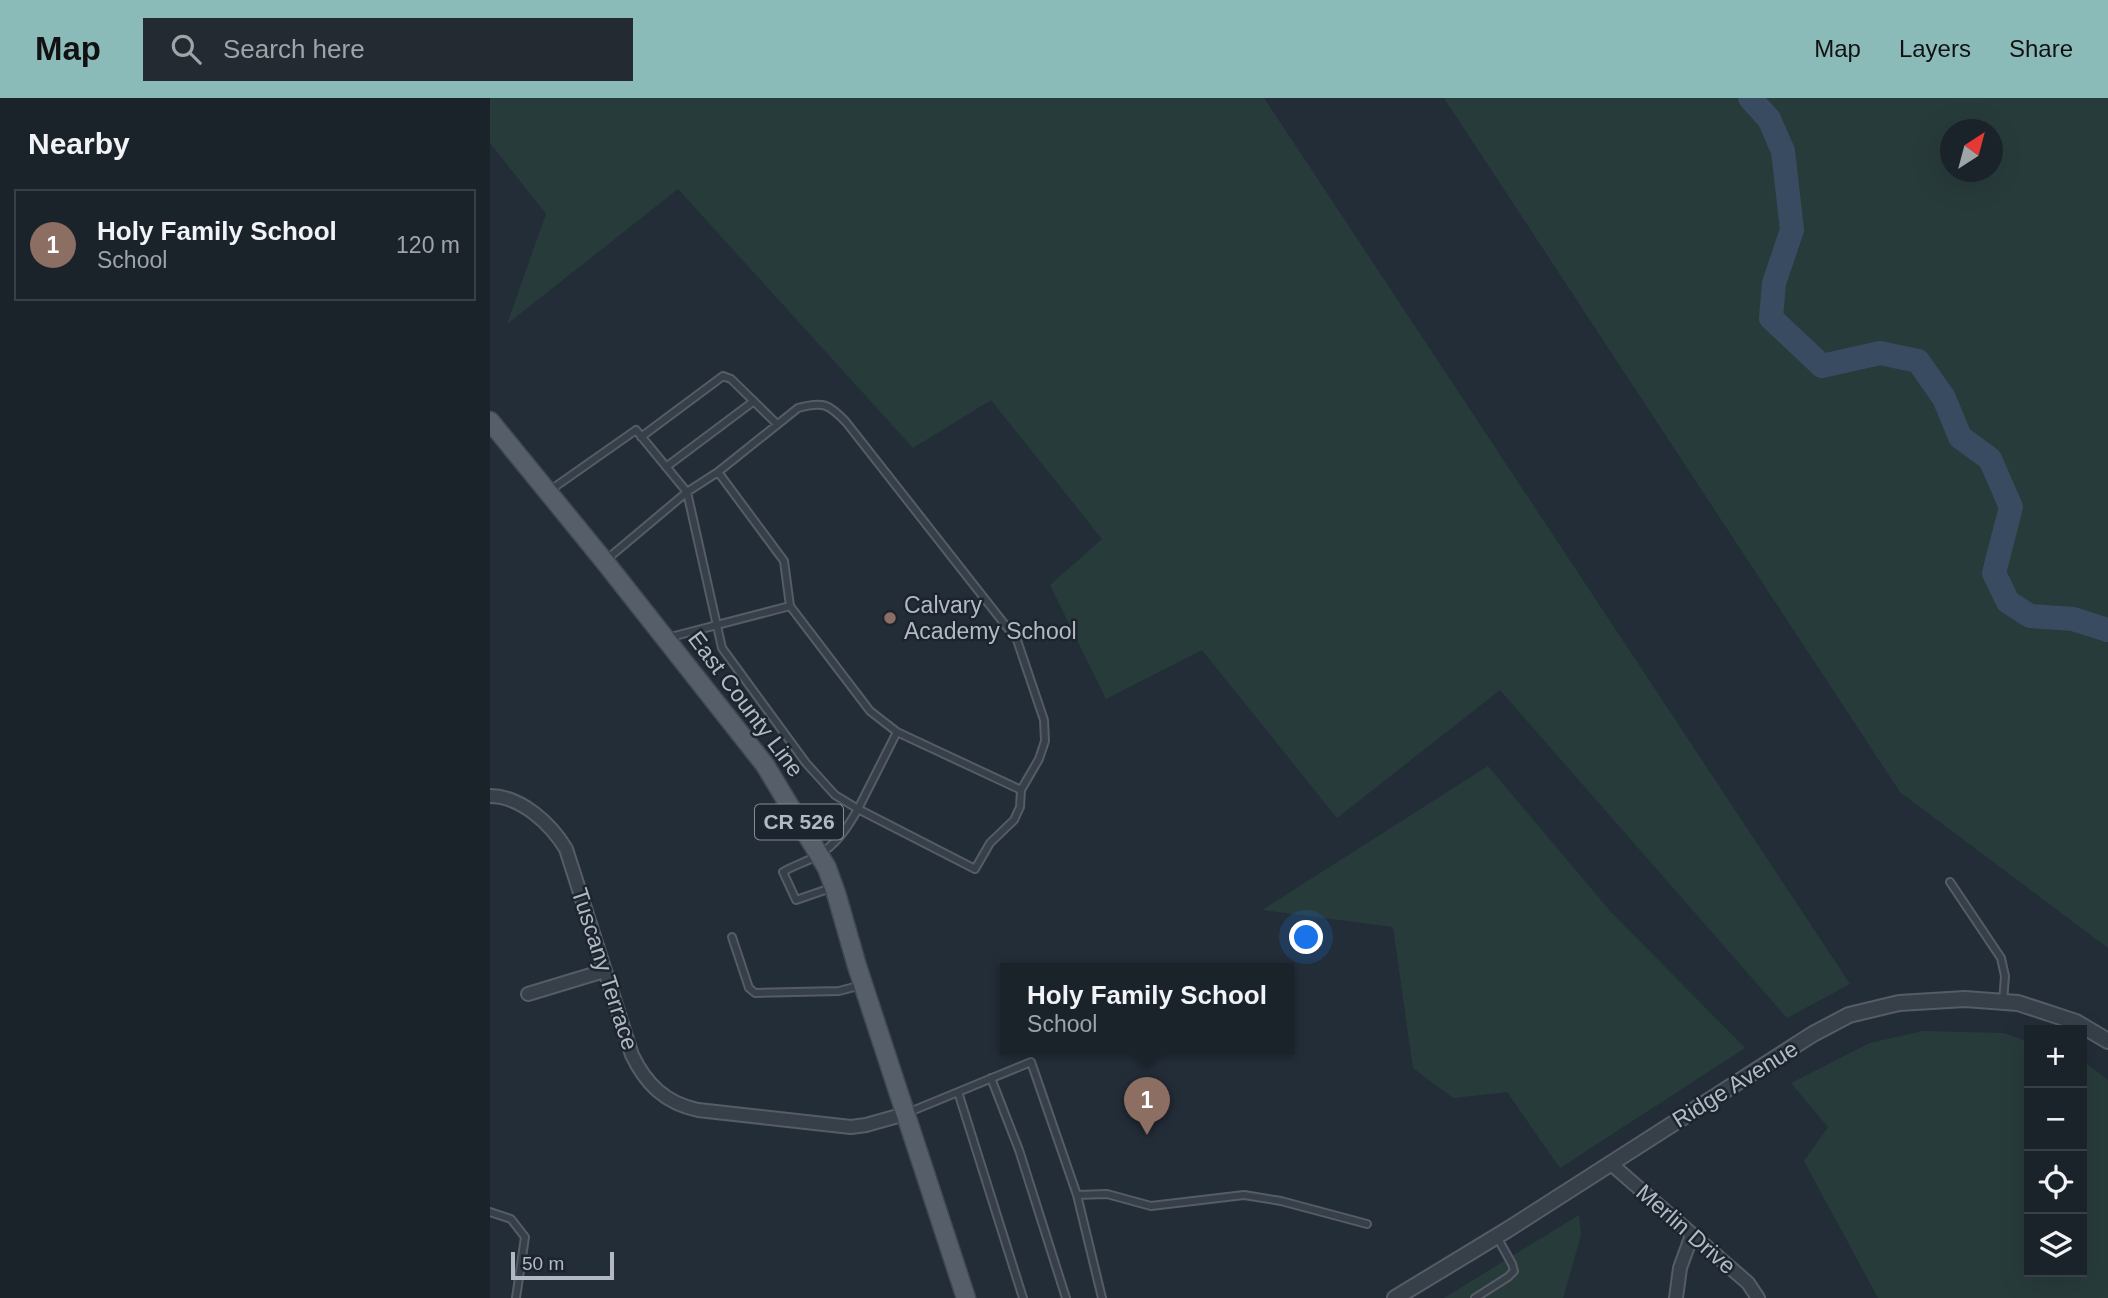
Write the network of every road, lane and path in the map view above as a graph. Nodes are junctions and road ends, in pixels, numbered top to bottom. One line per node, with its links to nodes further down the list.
1 (754, 401): 3 (lane); 4 (lane); 5 (lane)
2 (491, 424): 7 (main road, East County Line / CR 526)
3 (777, 424): 6 (lane); 14 (lane)
4 (641, 437): 5 (lane); 7 (lane)
5 (666, 467): 8 (lane)
6 (718, 471): 8 (lane); 10 (lane)
7 (548, 492): 9 (main road, East County Line / CR 526)
8 (687, 492): 9 (lane); 11 (lane)
9 (605, 562): 12 (main road, East County Line / CR 526)
10 (790, 606): 11 (lane); 13 (lane)
11 (716, 625): 12 (lane); 16 (lane)
12 (666, 638): 17 (main road, East County Line / CR 526)
13 (897, 732): 14 (lane); 16 (lane)
14 (1021, 790): 16 (lane)
15 (490, 796): 21 (street, Tuscany Terrace)
16 (858, 809): 17 (lane)
17 (819, 855): 19 (main road, East County Line / CR 526); 19 (lane)
18 (1950, 882): 24 (lane)
19 (834, 887): 22 (main road, East County Line / CR 526)
20 (732, 937): 22 (lane)
21 (604, 971): 23 (street); 28 (street, Tuscany Terrace)
22 (862, 984): 28 (main road, East County Line / CR 526)
23 (528, 994)
24 (2003, 1002): 25 (street, Ridge Avenue); 29 (street, Ridge Avenue)
25 (2108, 1041)
26 (991, 1078): 27 (lane); 30 (lane); 39 (lane)
27 (958, 1091): 28 (lane); 38 (lane)
28 (905, 1114): 37 (main road, East County Line / CR 526)
29 (1610, 1163): 33 (street, Merlin Drive); 34 (street, Ridge Avenue)
30 (1077, 1195): 32 (lane); 40 (lane)
31 (490, 1212): 36 (lane)
32 (1367, 1224)
33 (1692, 1235): 42 (street); 43 (street, Merlin Drive)
34 (1497, 1236): 35 (street, Ridge Avenue); 41 (lane)
35 (1397, 1297)
36 (516, 1298)
37 (966, 1298)
38 (1023, 1298)
39 (1066, 1298)
40 (1102, 1298)
41 (1475, 1298)
42 (1676, 1298)
43 (1758, 1298)

